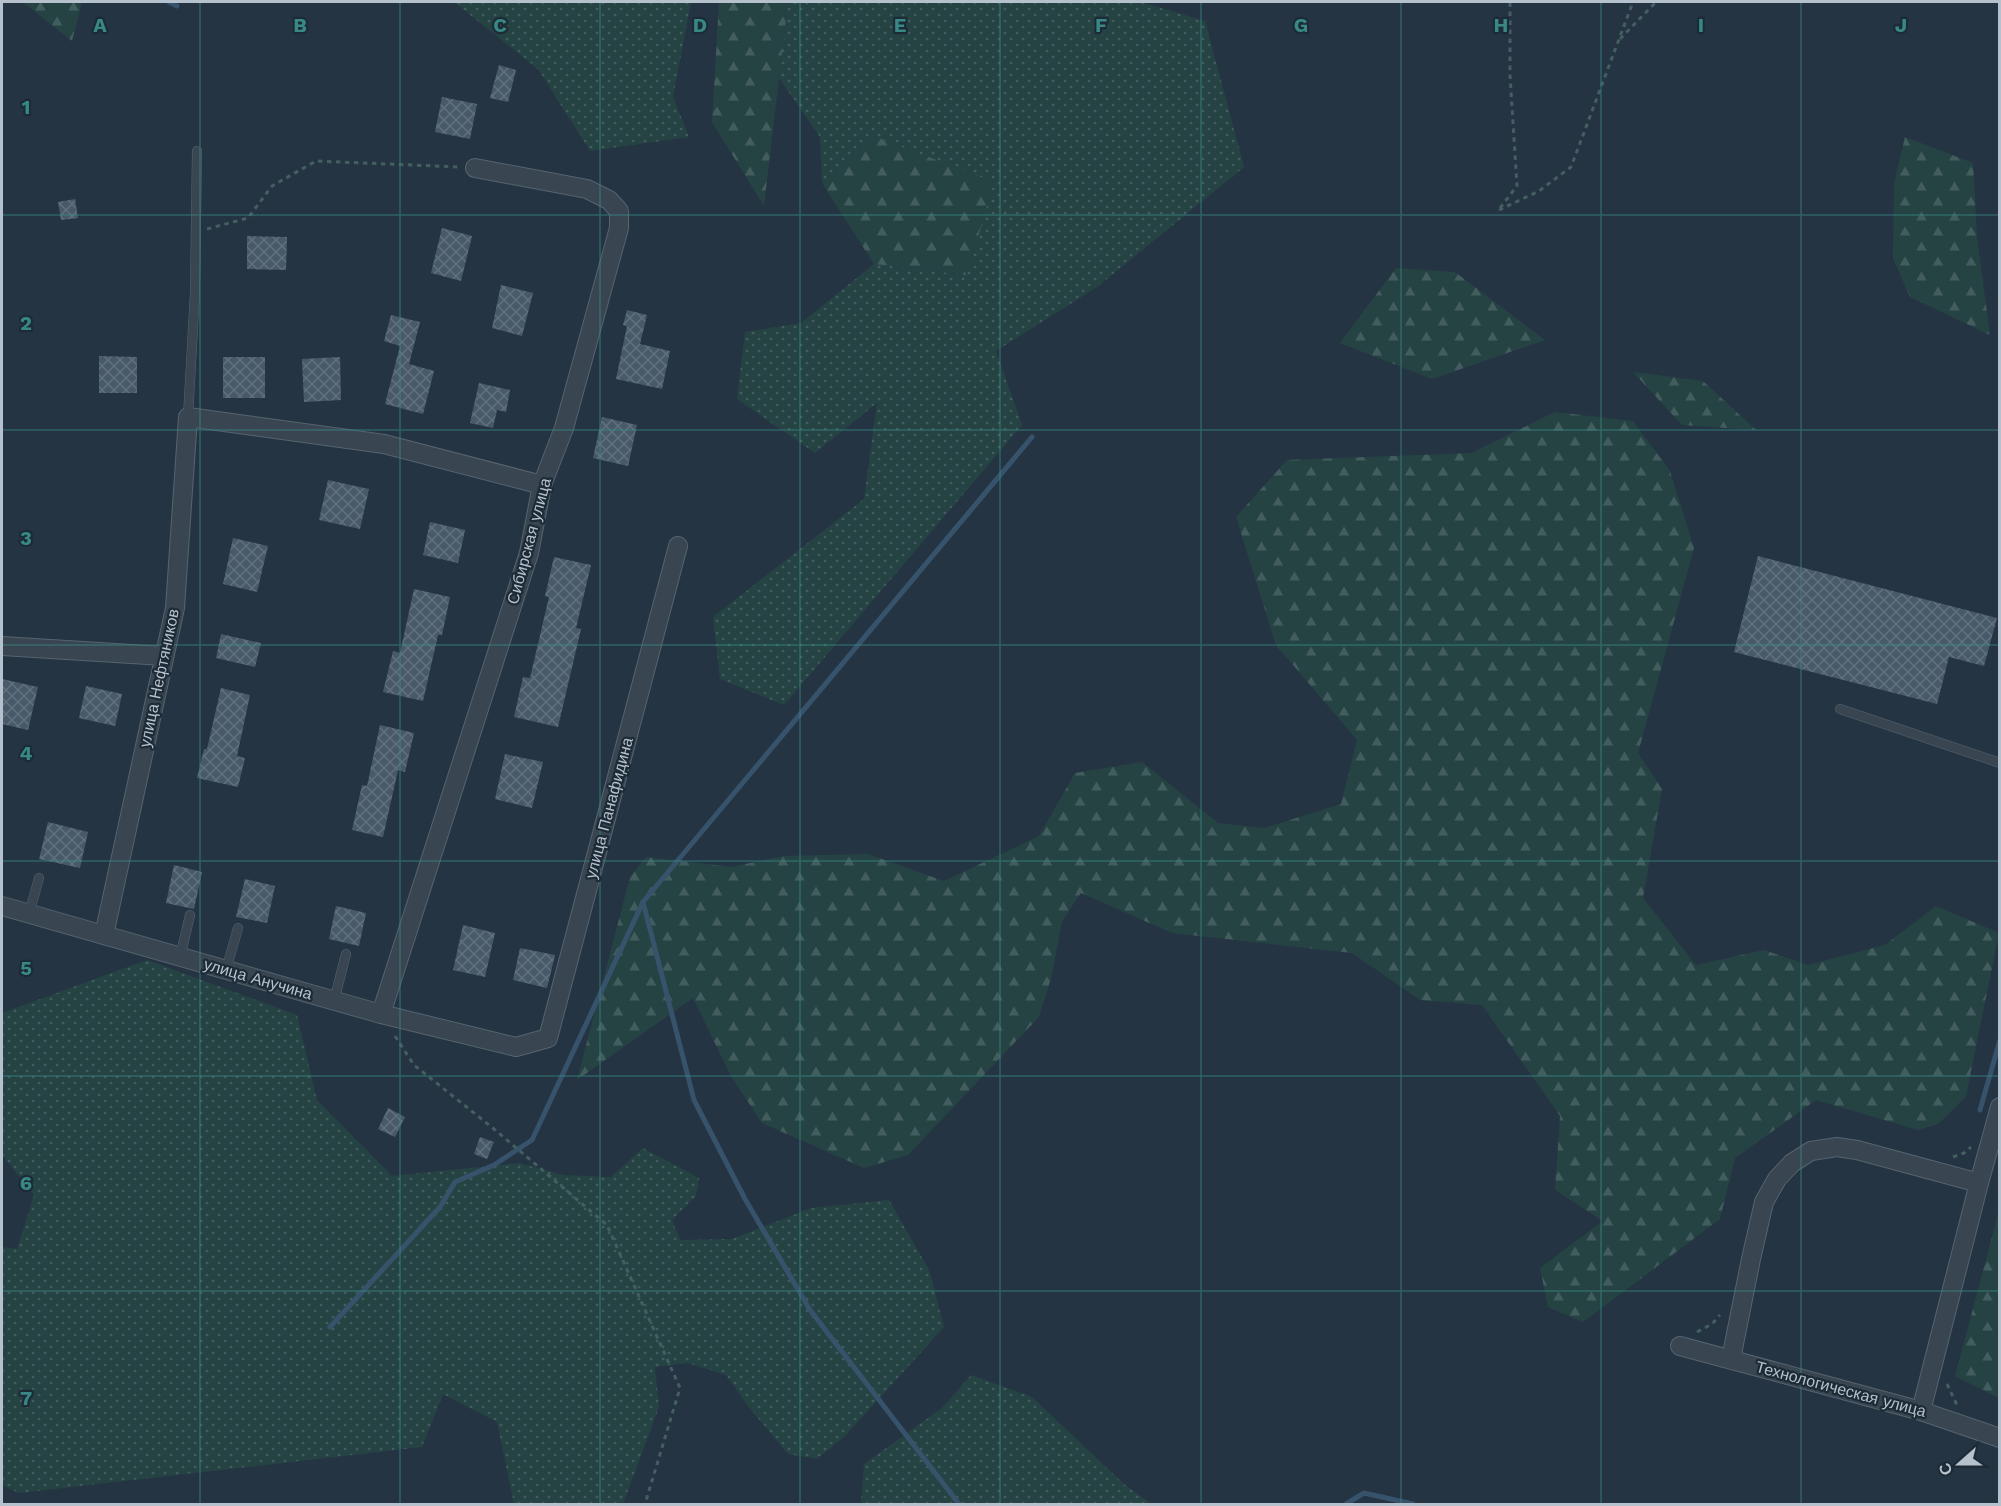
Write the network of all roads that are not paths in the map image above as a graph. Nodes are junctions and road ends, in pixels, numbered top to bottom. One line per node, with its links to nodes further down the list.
1 (197, 151): 3 (lane)
2 (476, 168): 4 (street, Сибирская улица)
3 (188, 417): 4 (street); 7 (street, улица Нефтяников)
4 (542, 485): 20 (street, Сибирская улица)
5 (678, 546): 21 (street, улица Панафидина)
6 (2, 646): 7 (street)
7 (164, 656): 15 (street, улица Нефтяников)
8 (1840, 709): 9 (lane)
9 (2000, 763)
10 (39, 878): 12 (lane)
11 (2, 906): 12 (street, улица Анучина)
12 (29, 914): 15 (street, улица Анучина)
13 (190, 915): 17 (lane)
14 (238, 928): 18 (lane)
15 (104, 935): 17 (street, улица Анучина)
16 (346, 954): 19 (lane)
17 (180, 957): 18 (street, улица Анучина)
18 (226, 970): 19 (street, улица Анучина)
19 (334, 1001): 20 (street, улица Анучина)
20 (381, 1014): 21 (street, улица Анучина)
21 (516, 1047)
22 (2000, 1107): 23 (street)
23 (1979, 1183): 25 (street); 26 (street)
24 (1680, 1346): 25 (street, Технологическая улица)
25 (1731, 1359): 26 (street, Технологическая улица)
26 (1922, 1411): 27 (street, Технологическая улица)
27 (2000, 1438)

